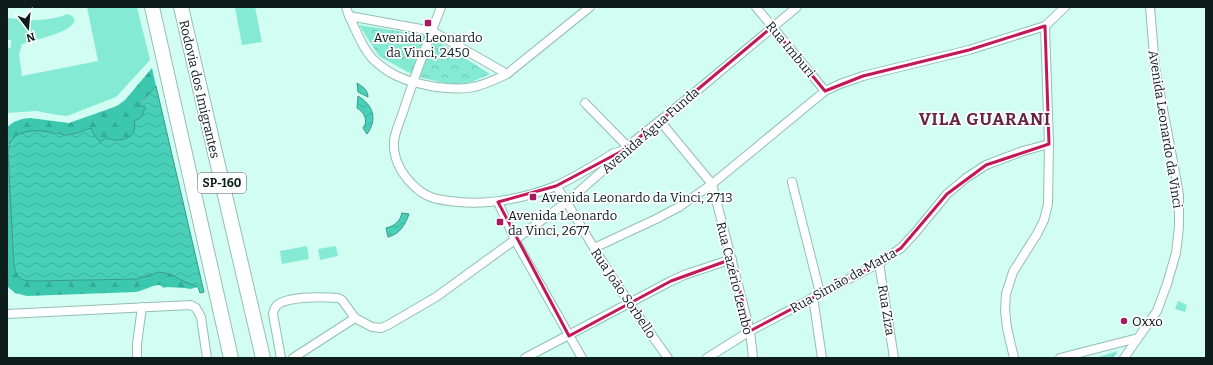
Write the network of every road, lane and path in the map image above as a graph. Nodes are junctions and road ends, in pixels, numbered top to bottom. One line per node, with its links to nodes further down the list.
1 (152, 7): 40 (highway, SP-160)
2 (182, 7): 41 (highway, Rodovia dos Imigrantes / SP-160)
3 (346, 7): 10 (street)
4 (441, 7): 13 (street)
5 (590, 7): 14 (street)
6 (756, 7): 12 (street, Rua Imburi)
7 (797, 7): 12 (street, Avenida Água Funda)
8 (1065, 7): 11 (street)
9 (1150, 7): 37 (street, Avenida Leonardo da Vinci)
10 (349, 16): 13 (street); 15 (street)
11 (1044, 26): 16 (street); 19 (street)
12 (772, 27): 16 (street, Rua Imburi); 18 (street, Avenida Água Funda)
13 (432, 31): 14 (street); 15 (street)
14 (507, 74): 15 (street)
15 (412, 83): 24 (street)
16 (825, 91): 22 (street)
17 (585, 104): 20 (street)
18 (660, 121): 20 (street, Avenida Água Funda); 22 (street, Rua Cazério Lembo)
19 (1049, 144): 29 (street, Rua Simão da Matta); 51 (street)
20 (625, 148): 23 (street); 25 (street, Avenida Água Funda)
21 (792, 182): 30 (street)
22 (712, 184): 27 (street); 28 (street, Rua Cazério Lembo)
23 (556, 186): 24 (street); 25 (street, Rua João Sorbello)
24 (498, 202): 26 (street)
25 (567, 202): 26 (street, Avenida Água Funda); 27 (street, Rua João Sorbello)
26 (515, 240): 34 (street, Avenida Água Funda); 36 (street)
27 (594, 248): 31 (street, Rua João Sorbello)
28 (732, 259): 31 (street); 35 (street, Rua Cazério Lembo)
29 (879, 263): 30 (street, Rua Simão da Matta); 50 (street, Rua Ziza)
30 (817, 295): 35 (street, Rua Simão da Matta); 49 (street)
31 (629, 303): 36 (street); 46 (street, Rua João Sorbello)
32 (142, 307): 33 (street); 38 (street); 39 (street)
33 (7, 314)
34 (355, 318): 42 (street); 43 (street)
35 (750, 331): 47 (street, Rua Simão da Matta); 48 (street, Rua Cazério Lembo)
36 (569, 336): 44 (street); 45 (street)
37 (1138, 338): 52 (street); 53 (street, Avenida Leonardo da Vinci)
38 (137, 358)
39 (207, 358)
40 (231, 358)
41 (263, 358)
42 (281, 358)
43 (293, 358)
44 (525, 358)
45 (582, 358)
46 (668, 358)
47 (707, 358)
48 (753, 358)
49 (822, 358)
50 (894, 358)
51 (1014, 358)
52 (1060, 358)
53 (1124, 358)

